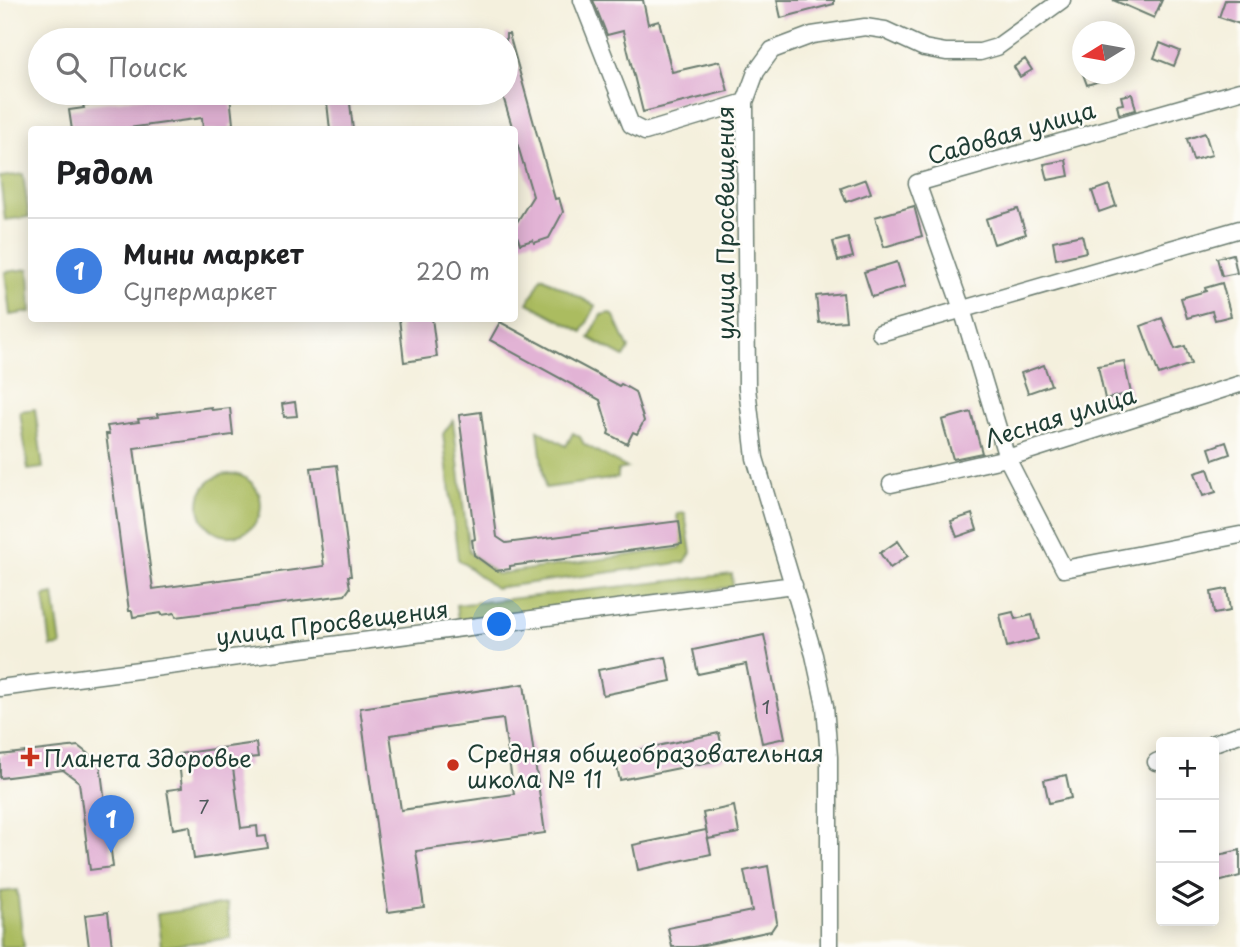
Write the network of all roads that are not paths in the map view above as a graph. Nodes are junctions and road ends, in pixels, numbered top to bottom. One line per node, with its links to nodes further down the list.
1 (582, 0): 4 (street)
2 (1062, 0): 4 (street, улица Просвещения)
3 (1240, 91): 6 (street, Садовая улица)
4 (745, 102): 12 (street, улица Просвещения)
5 (1240, 229): 6 (street)
6 (962, 310): 7 (street); 9 (street)
7 (880, 333)
8 (1240, 384): 9 (street, Лесная улица)
9 (1007, 458): 10 (street, Лесная улица); 11 (street)
10 (891, 484)
11 (1240, 535)
12 (794, 585): 13 (street, улица Просвещения); 16 (street, улица Просвещения)
13 (0, 688)
14 (1240, 734): 15 (street)
15 (1219, 741)
16 (829, 947)

